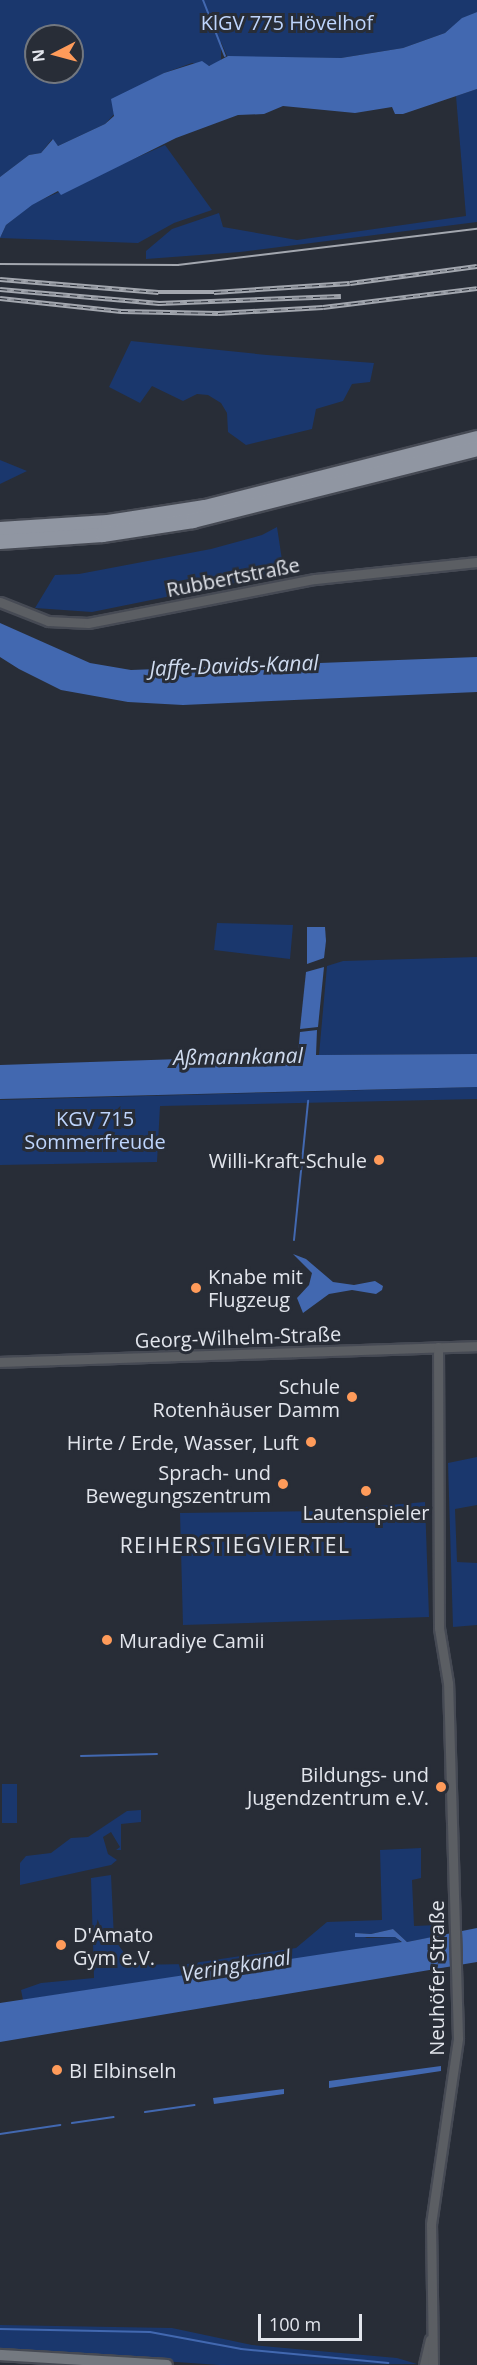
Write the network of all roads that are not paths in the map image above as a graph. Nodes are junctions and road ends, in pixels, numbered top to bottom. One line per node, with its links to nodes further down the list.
1 (477, 438): 3 (highway)
2 (477, 449): 4 (highway)
3 (0, 529)
4 (0, 542)
5 (477, 562): 6 (street, Rubbertstraße)
6 (0, 602)
7 (477, 1346): 8 (street, Georg-Wilhelm-Straße)
8 (438, 1347): 9 (street, Georg-Wilhelm-Straße); 10 (street, Neuhöfer Straße)
9 (0, 1362)
10 (434, 2326): 13 (street, Neuhöfer Straße); 14 (street, Neuhöfer Straße)
11 (0, 2355): 12 (main road)
12 (167, 2365)
13 (424, 2365)
14 (433, 2365)

